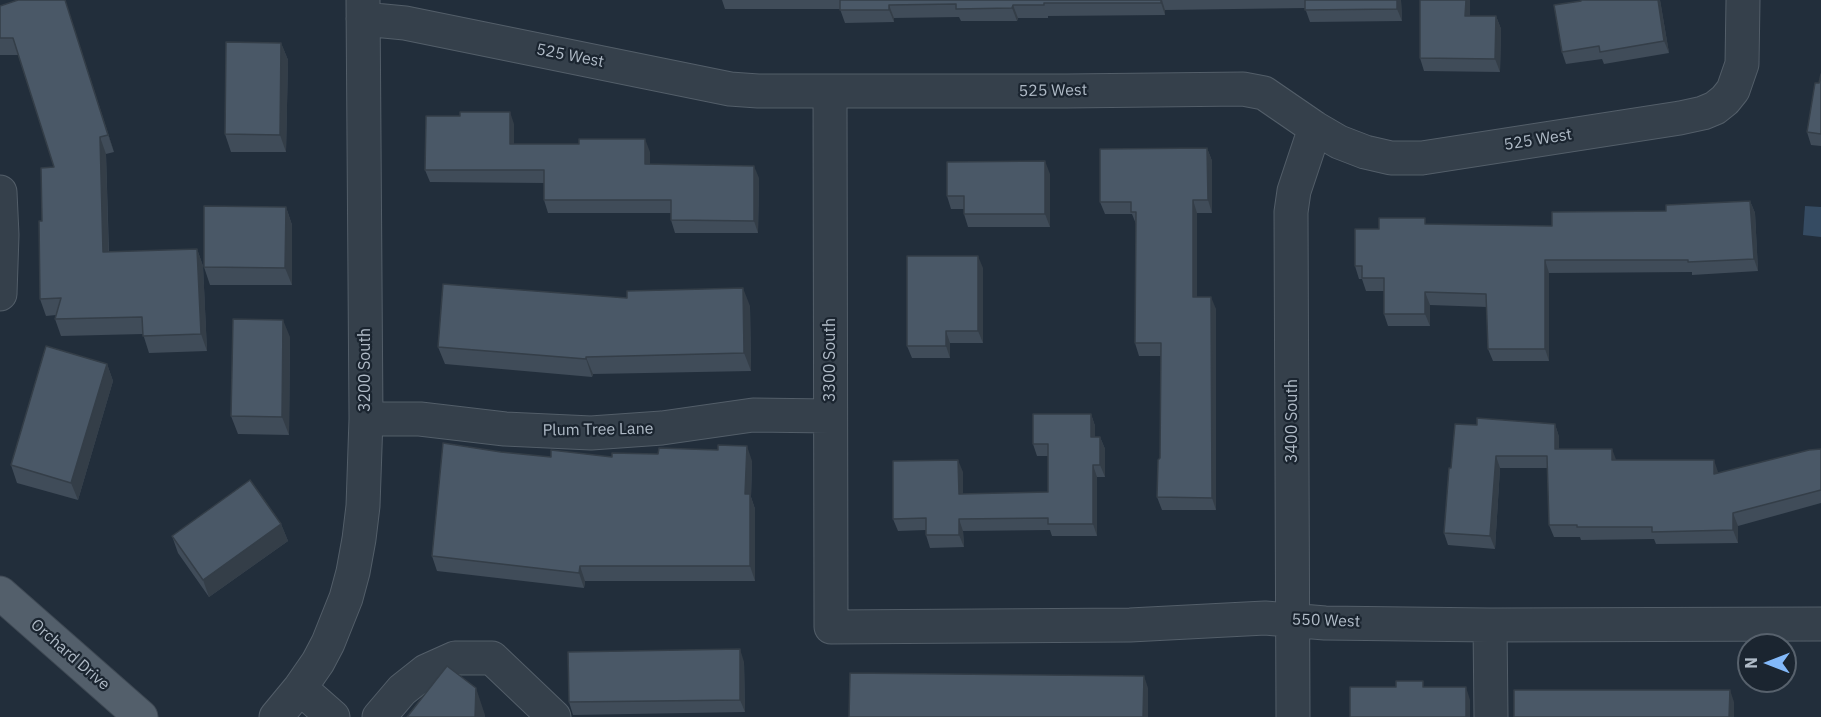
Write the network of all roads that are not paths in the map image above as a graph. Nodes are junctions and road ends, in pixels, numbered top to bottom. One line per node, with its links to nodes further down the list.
1 (1743, 0): 4 (street, 525 West)
2 (363, 9): 3 (street, 525 West); 8 (street, 3200 South)
3 (830, 93): 4 (street, 525 West); 7 (street, 3300 South)
4 (1315, 128): 10 (street, 3400 South)
5 (0, 192): 6 (street)
6 (0, 294)
7 (830, 416): 8 (street, Plum Tree Lane); 13 (street, 3300 South)
8 (366, 419): 14 (street, 3200 South)
9 (0, 593): 15 (main road, Orchard Drive)
10 (1292, 620): 12 (street, 550 West); 13 (street, 550 West); 20 (street, 3400 South)
11 (1821, 624): 12 (street, 550 West)
12 (1490, 625): 21 (street)
13 (831, 627)
14 (300, 688): 16 (street, 3200 South); 17 (street)
15 (141, 717)
16 (276, 717)
17 (333, 717)
18 (379, 717): 19 (street)
19 (554, 717)
20 (1293, 717)
21 (1491, 717)

